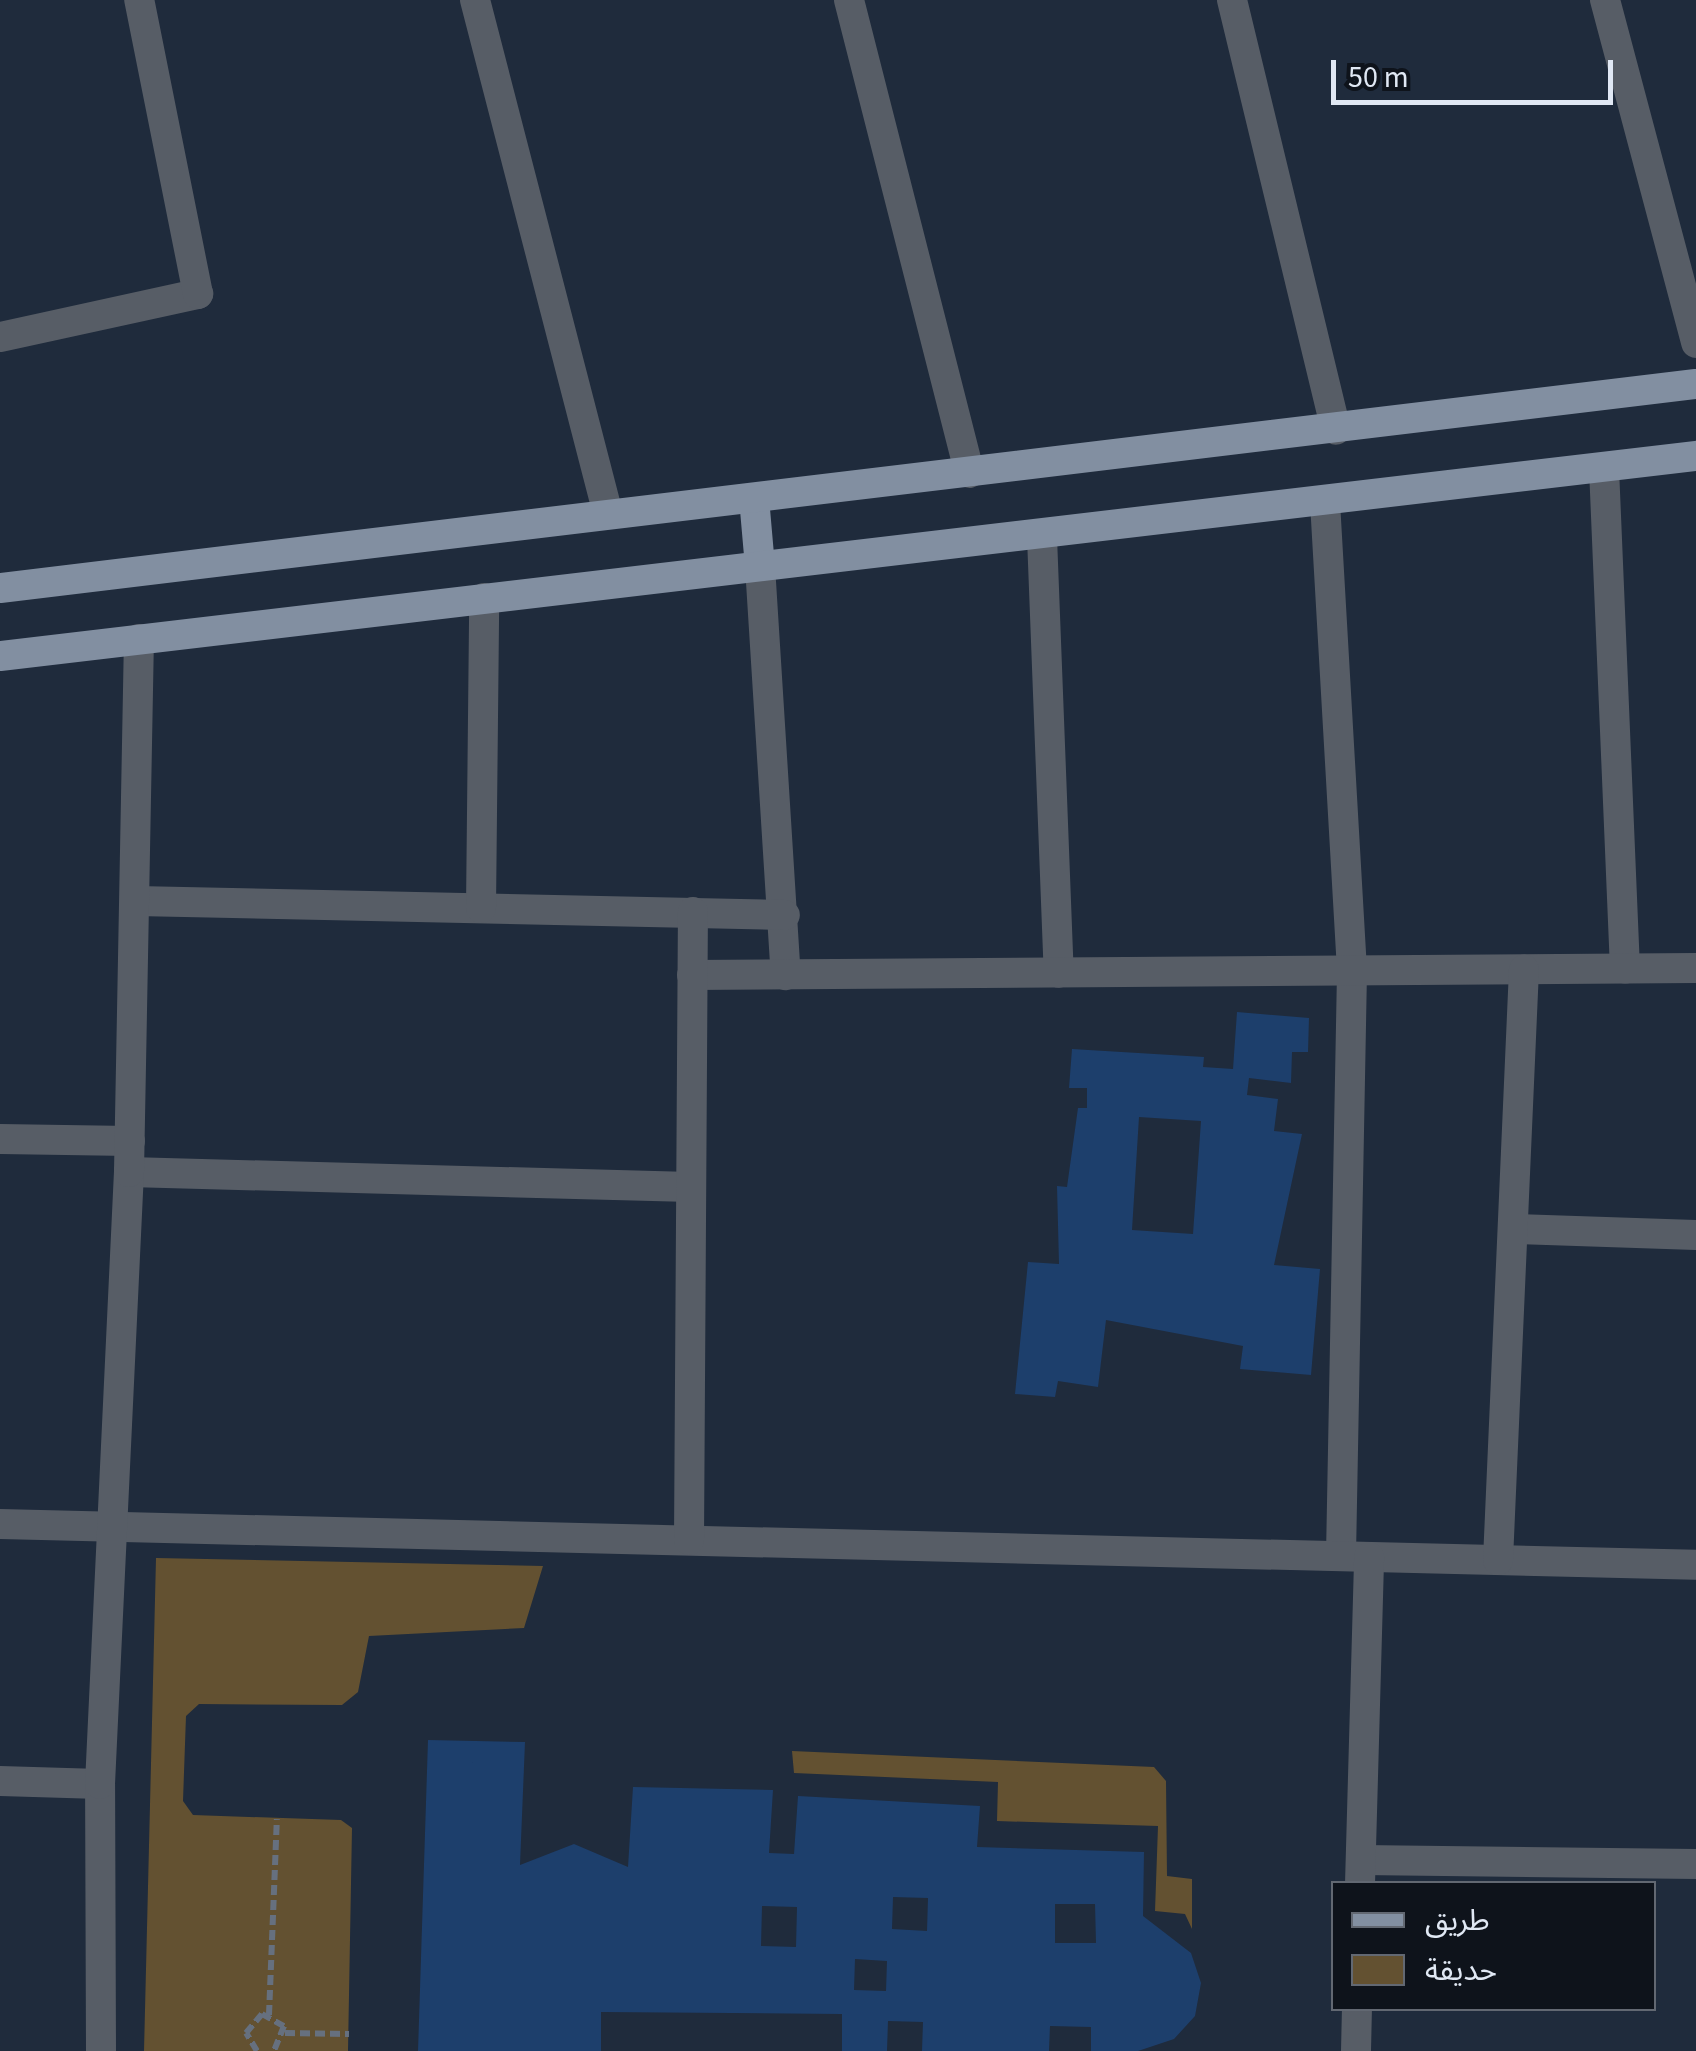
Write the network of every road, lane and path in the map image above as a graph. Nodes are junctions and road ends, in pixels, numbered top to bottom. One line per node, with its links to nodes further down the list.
1 (139, 0): 6 (street)
2 (474, 0): 15 (street)
3 (850, 0): 12 (street)
4 (1232, 0): 9 (street)
5 (1605, 0): 7 (street)
6 (0, 336)
7 (1696, 342)
8 (1696, 384): 9 (main road)
9 (1336, 430): 12 (main road)
10 (1696, 456): 11 (main road)
11 (1604, 468): 14 (main road); 27 (street)
12 (970, 473): 13 (main road)
13 (754, 498): 15 (main road); 17 (main road)
14 (1325, 502): 16 (main road); 29 (street)
15 (608, 514): 18 (main road)
16 (1042, 536): 17 (main road); 30 (street)
17 (760, 566): 19 (main road); 25 (street)
18 (0, 588)
19 (484, 598): 20 (main road); 23 (street)
20 (140, 638): 21 (main road); 22 (street)
21 (0, 656)
22 (136, 901): 23 (street); 34 (street)
23 (481, 908): 24 (street)
24 (692, 912): 25 (street); 31 (street)
25 (785, 914): 32 (street)
26 (1696, 968): 27 (street)
27 (1625, 969): 28 (street)
28 (1524, 970): 29 (street); 36 (street)
29 (1352, 972): 30 (street); 41 (street)
30 (1058, 973): 32 (street)
31 (692, 975): 32 (street); 35 (street)
32 (786, 975)
33 (0, 1139): 34 (street)
34 (130, 1156): 35 (street); 39 (street)
35 (691, 1187): 40 (street)
36 (1513, 1229): 37 (street); 42 (street)
37 (1696, 1235)
38 (0, 1524): 39 (street)
39 (112, 1527): 40 (street); 45 (street)
40 (689, 1540): 41 (street)
41 (1355, 1556): 42 (street); 48 (street)
42 (1498, 1560): 43 (street)
43 (1696, 1564)
44 (0, 1781): 45 (street)
45 (100, 1784): 53 (street)
46 (277, 1818): 50 (path)
47 (1696, 1864): 48 (street)
48 (1360, 1872)
49 (1357, 2011): 56 (street)
50 (269, 2014): 51 (path); 54 (path)
51 (285, 2032): 52 (path); 55 (path)
52 (349, 2034)
53 (101, 2051)
54 (257, 2051)
55 (274, 2051)
56 (1356, 2051)

